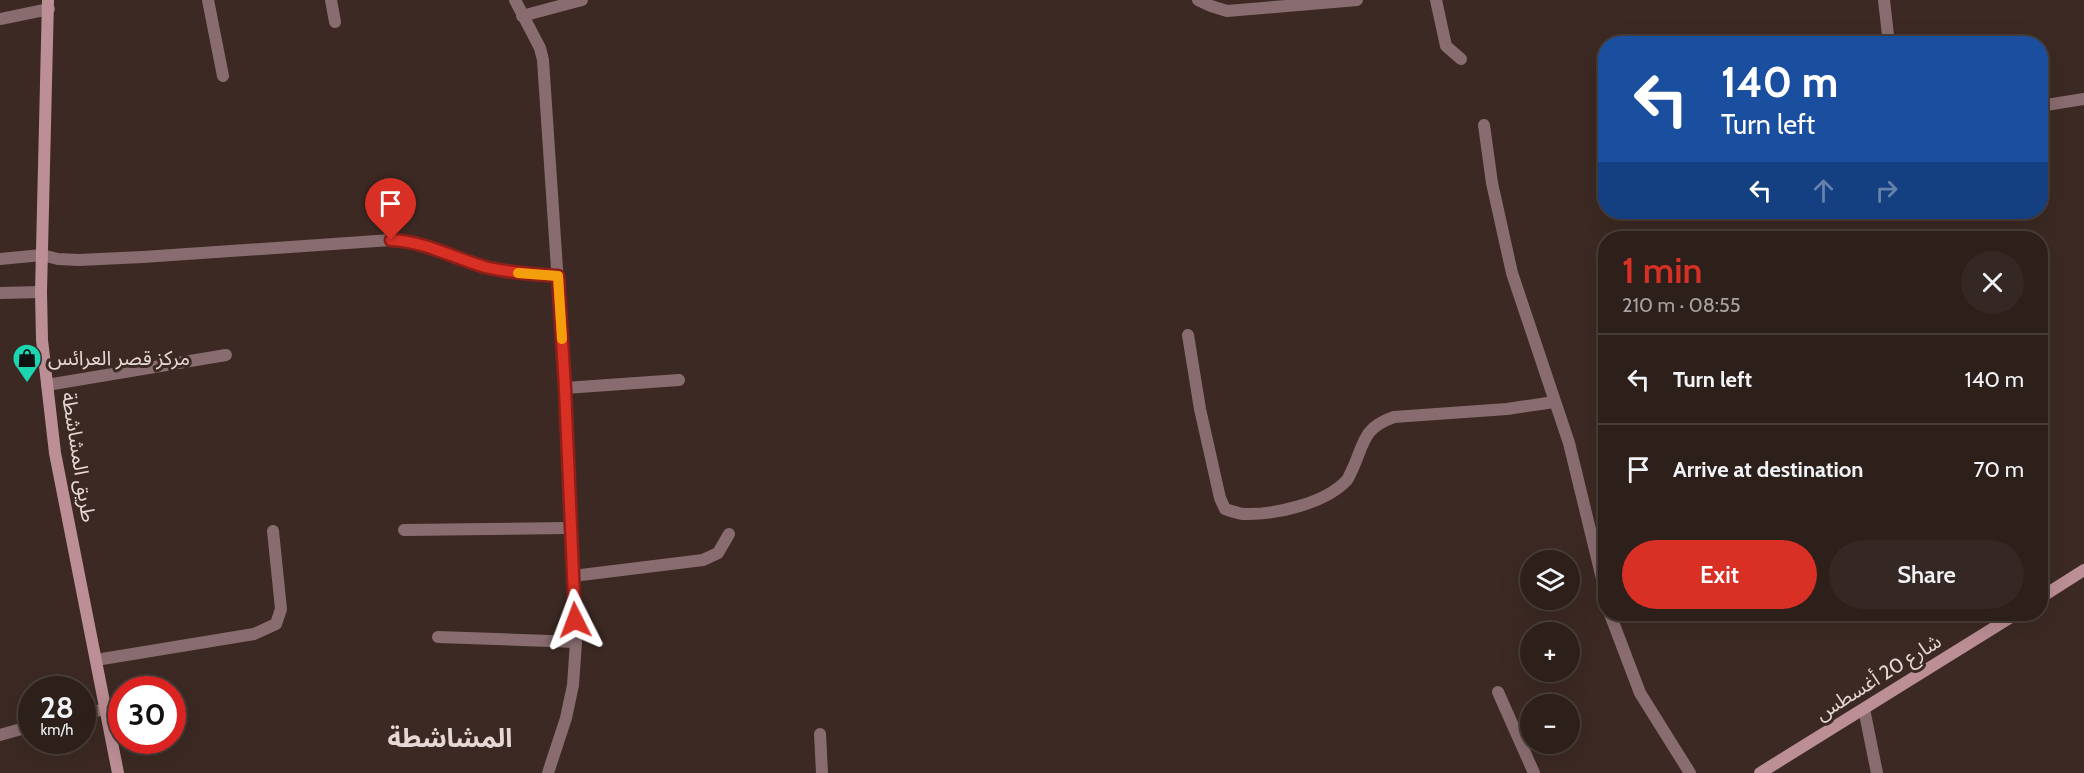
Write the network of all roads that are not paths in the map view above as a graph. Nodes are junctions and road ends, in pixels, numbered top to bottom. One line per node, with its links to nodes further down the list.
1 (208, 0): 15 (street)
2 (331, 0): 12 (street)
3 (515, 0): 10 (street)
4 (582, 0): 10 (street)
5 (1198, 0): 6 (street)
6 (1358, 0)
7 (1436, 0): 14 (street)
8 (1884, 0): 13 (street)
9 (48, 5): 11 (street); 19 (main road, طريق المشاشطة)
10 (522, 16): 21 (street)
11 (0, 19)
12 (335, 21)
13 (1888, 36)
14 (1461, 59)
15 (223, 76)
16 (2084, 99): 17 (street)
17 (2048, 105)
18 (1484, 125): 29 (street)
19 (42, 255): 20 (street); 21 (street); 22 (main road, طريق المشاشطة)
20 (0, 259)
21 (558, 276): 28 (street)
22 (41, 292): 23 (street); 27 (main road, طريق المشاشطة)
23 (0, 293)
24 (1188, 335): 29 (street)
25 (226, 355): 27 (street)
26 (679, 380): 28 (street)
27 (47, 385): 42 (main road, طريق المشاشطة)
28 (565, 388): 30 (street)
29 (1554, 402): 34 (street)
30 (570, 528): 31 (street); 36 (street)
31 (404, 530)
32 (273, 531): 42 (street)
33 (729, 534): 36 (street)
34 (1598, 562)
35 (2084, 570): 37 (main road)
36 (573, 576): 41 (street)
37 (2048, 593)
38 (1613, 621): 54 (street)
39 (2005, 621): 45 (main road, شارع 20 أغسطس)
40 (438, 637): 41 (street)
41 (576, 642): 51 (street)
42 (96, 660): 44 (main road, طريق المشاشطة)
43 (1498, 692): 53 (street)
44 (106, 709): 46 (street); 50 (main road, طريق المشاشطة)
45 (1864, 709): 55 (main road, شارع 20 أغسطس); 56 (street)
46 (96, 711)
47 (18, 730): 49 (street)
48 (820, 734): 52 (street)
49 (0, 735)
50 (118, 773)
51 (548, 773)
52 (822, 773)
53 (1533, 773)
54 (1690, 773)
55 (1760, 773)
56 (1876, 773)

